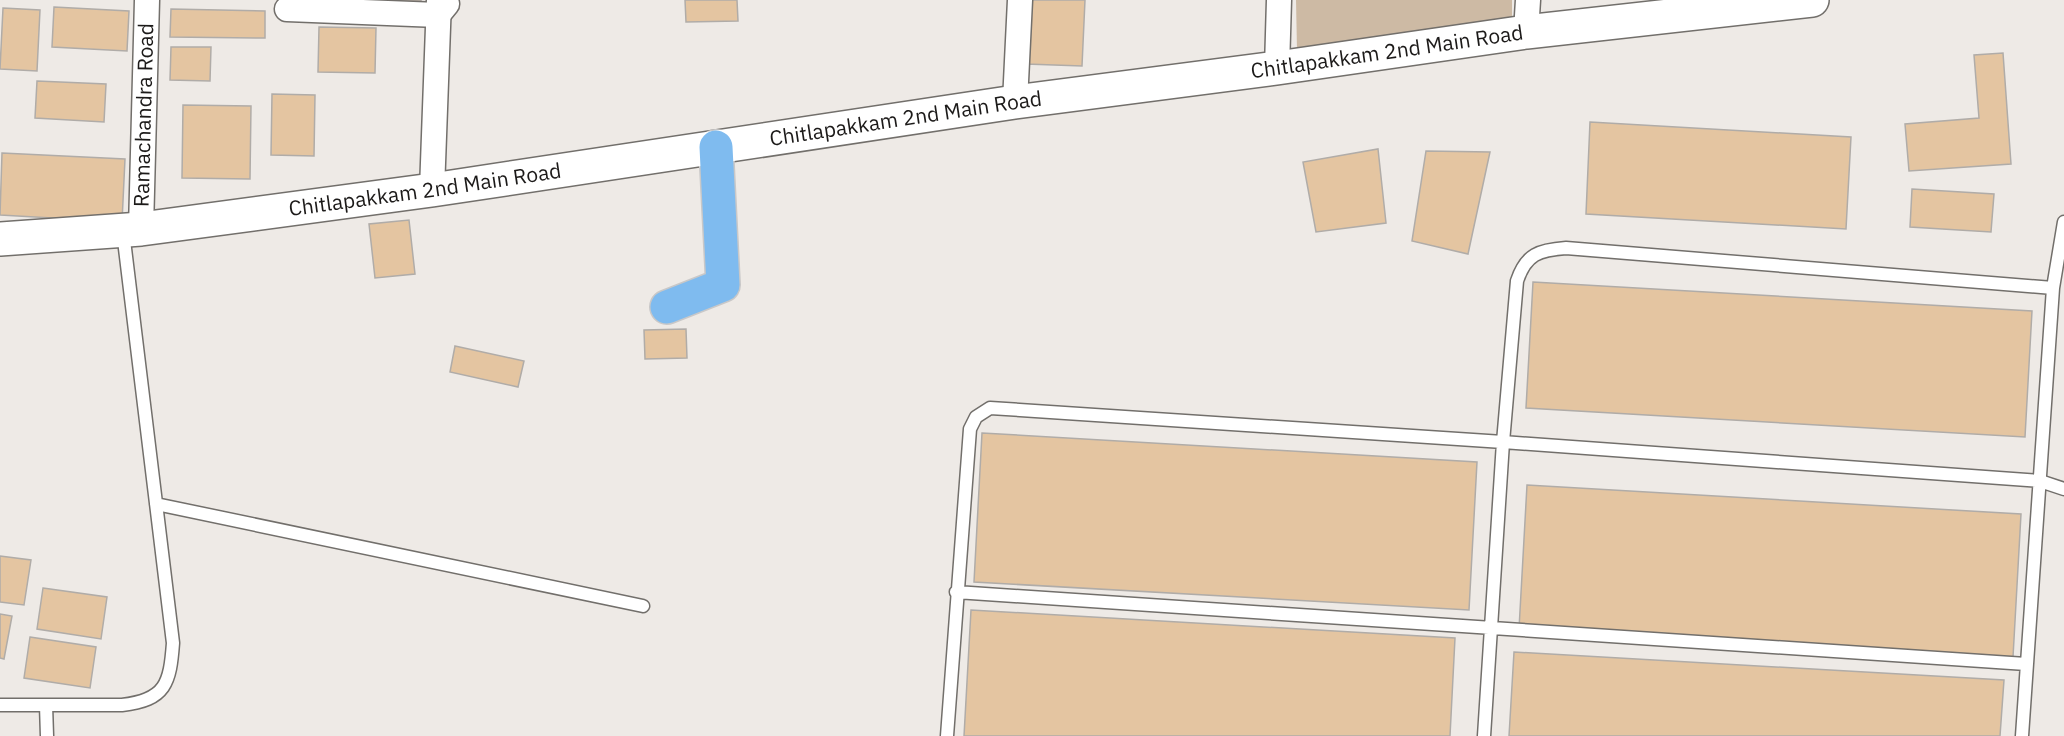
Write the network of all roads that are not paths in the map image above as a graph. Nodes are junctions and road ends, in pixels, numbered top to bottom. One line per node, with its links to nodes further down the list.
1 (147, 0): 13 (street, Ramachandra Road)
2 (1020, 0): 9 (street)
3 (1279, 0): 8 (street)
4 (1812, 0): 7 (street, Chitlapakkam 2nd Main Road)
5 (442, 5): 6 (street); 11 (street)
6 (287, 9)
7 (1527, 16): 8 (street, Chitlapakkam 2nd Main Road)
8 (1276, 68): 9 (street, Chitlapakkam 2nd Main Road)
9 (1015, 102): 10 (street, Chitlapakkam 2nd Main Road)
10 (716, 147): 11 (street, Chitlapakkam 2nd Main Road); 16 (highway)
11 (432, 190): 13 (street, Chitlapakkam 2nd Main Road)
12 (2064, 222): 15 (lane)
13 (132, 230): 14 (street, Chitlapakkam 2nd Main Road); 20 (lane)
14 (0, 238)
15 (2053, 288): 17 (lane); 18 (lane)
16 (667, 307)
17 (1503, 442): 18 (lane); 21 (lane); 23 (lane)
18 (2040, 481): 19 (lane); 24 (lane)
19 (2064, 489)
20 (156, 504): 22 (lane); 26 (lane)
21 (956, 592): 23 (lane); 28 (lane)
22 (643, 606)
23 (1491, 629): 24 (lane); 29 (lane)
24 (2026, 664): 30 (lane)
25 (0, 705): 26 (lane)
26 (46, 705): 27 (lane)
27 (47, 736)
28 (946, 736)
29 (1484, 736)
30 (2022, 736)

